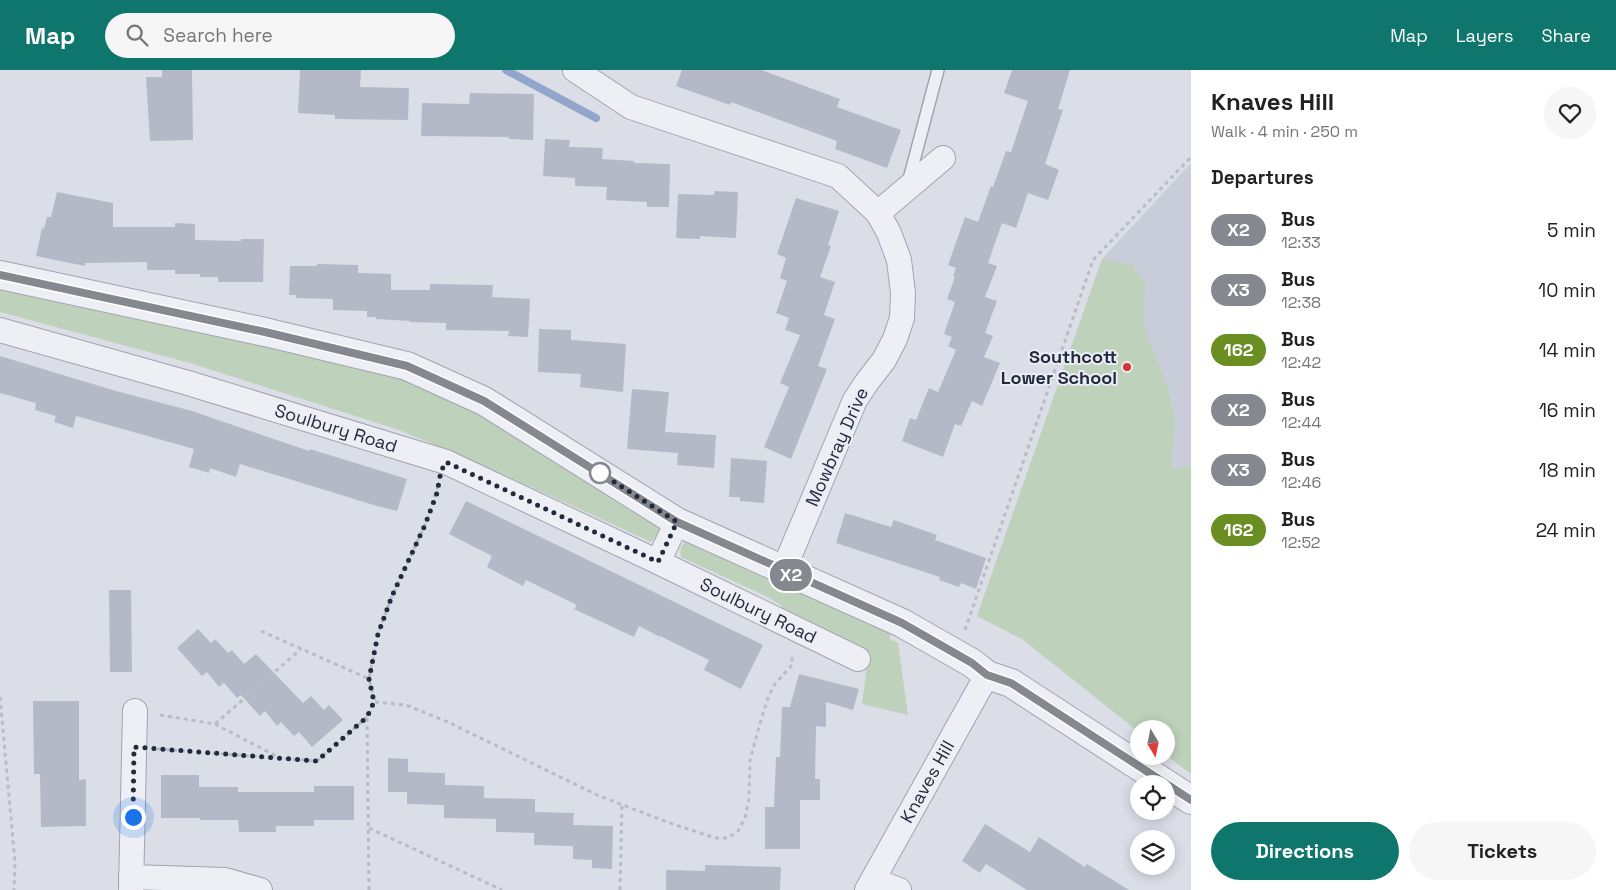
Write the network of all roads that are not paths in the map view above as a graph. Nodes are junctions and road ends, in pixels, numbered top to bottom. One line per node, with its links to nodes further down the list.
1 (575, 70): 5 (street, Mowbray Drive)
2 (938, 70): 4 (lane)
3 (942, 158): 4 (street)
4 (907, 189): 5 (street)
5 (878, 213): 10 (street, Mowbray Drive)
6 (0, 275): 8 (street)
7 (0, 330): 9 (street, Soulbury Road)
8 (677, 522): 9 (street); 10 (street)
9 (658, 562): 11 (street, Soulbury Road)
10 (783, 571): 12 (street)
11 (858, 660)
12 (987, 675): 14 (street); 16 (street, Knaves Hill)
13 (135, 712): 15 (street)
14 (1191, 800)
15 (131, 884): 17 (street)
16 (871, 885): 18 (street)
17 (260, 890)
18 (899, 890)

